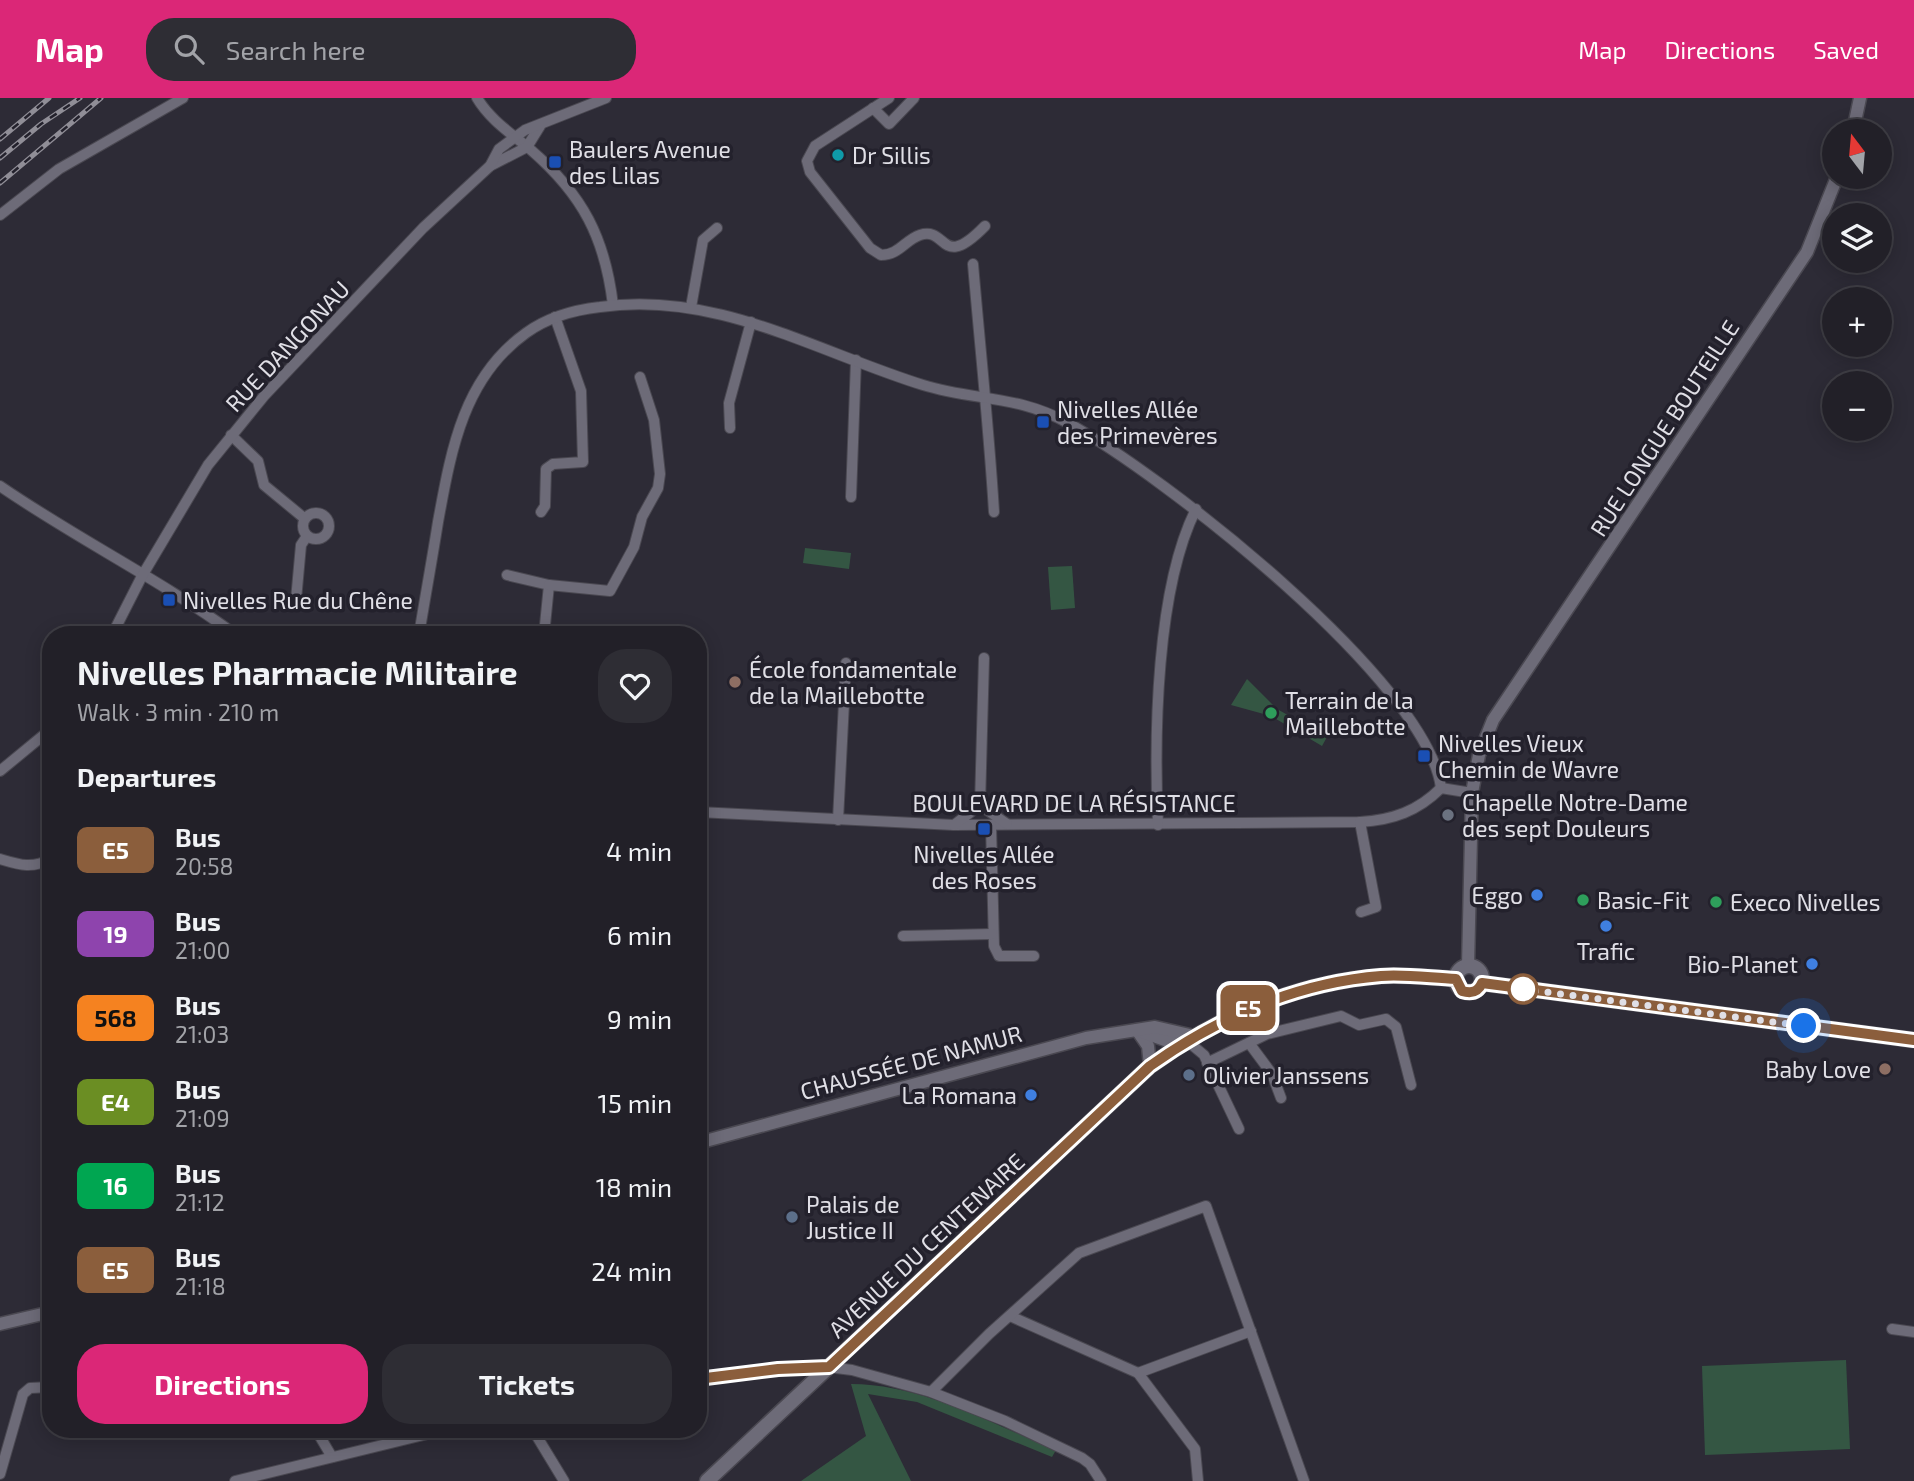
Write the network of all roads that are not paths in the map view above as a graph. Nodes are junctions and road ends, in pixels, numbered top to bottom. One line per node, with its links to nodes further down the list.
1 (183, 98): 13 (street)
2 (477, 98): 9 (street)
3 (606, 98): 8 (street)
4 (914, 98): 6 (street)
5 (1860, 98): 7 (street)
6 (880, 102): 14 (street)
7 (1856, 119)
8 (540, 127): 9 (street); 10 (street)
9 (515, 136): 10 (street); 11 (street, RUE DANGONAU)
10 (527, 147): 11 (street, RUE DANGONAU); 17 (street)
11 (490, 166): 25 (street, RUE DANGONAU)
12 (1832, 189): 46 (street, RUE LONGUE BOUTEILLE)
13 (0, 215)
14 (985, 226)
15 (717, 228): 18 (street)
16 (973, 264): 23 (street)
17 (613, 305): 18 (street); 19 (street)
18 (691, 307): 20 (street)
19 (555, 317): 29 (street); 39 (street)
20 (751, 322): 21 (street); 24 (street)
21 (856, 360): 23 (street); 27 (street)
22 (640, 377): 35 (street)
23 (988, 397): 28 (street); 30 (street)
24 (730, 428)
25 (231, 435): 31 (street); 34 (street, RUE DANGONAU)
26 (0, 486): 34 (street)
27 (851, 497)
28 (1196, 509): 45 (street); 54 (street)
29 (541, 512)
30 (994, 512)
31 (304, 518): 32 (street); 32 (street)
32 (307, 536): 36 (street)
33 (507, 575): 35 (street)
34 (142, 576): 37 (street, RUE DANGONAU); 38 (street)
35 (549, 585): 40 (street)
36 (296, 600)
37 (117, 626)
38 (223, 626)
39 (421, 626)
40 (545, 626)
41 (984, 658): 47 (street)
42 (846, 663): 49 (street)
43 (42, 736): 44 (street)
44 (0, 771)
45 (1441, 788): 46 (street); 50 (street, BOULEVARD DE LA RÉSISTANCE)
46 (1472, 793): 61 (street)
47 (980, 805): 51 (street); 53 (street)
48 (707, 813): 49 (street, BOULEVARD DE LA RÉSISTANCE)
49 (838, 820): 51 (street, BOULEVARD DE LA RÉSISTANCE)
50 (1360, 822): 54 (street, BOULEVARD DE LA RÉSISTANCE); 57 (street)
51 (954, 825): 52 (street, BOULEVARD DE LA RÉSISTANCE)
52 (991, 825): 53 (street, BOULEVARD DE LA RÉSISTANCE); 58 (street)
53 (1008, 825): 54 (street, BOULEVARD DE LA RÉSISTANCE)
54 (1158, 825)
55 (0, 859): 56 (street)
56 (42, 864)
57 (1361, 912)
58 (992, 934): 59 (street); 60 (street)
59 (903, 936)
60 (1034, 956)
61 (1468, 966): 62 (main road); 63 (main road)
62 (1456, 979): 63 (main road); 65 (main road, AVENUE DU CENTENAIRE)
63 (1482, 983): 66 (main road)
64 (1136, 1030): 65 (street, CHAUSSÉE DE NAMUR); 65 (street, CHAUSSÉE DE NAMUR); 69 (street); 73 (street, CHAUSSÉE DE NAMUR)
65 (1186, 1040): 68 (street); 69 (main road, AVENUE DU CENTENAIRE)
66 (1914, 1040)
67 (1249, 1043): 68 (street); 70 (street); 71 (street)
68 (1207, 1063): 72 (street)
69 (1150, 1066): 80 (main road, AVENUE DU CENTENAIRE)
70 (1410, 1085)
71 (1281, 1098)
72 (1239, 1129)
73 (707, 1141)
74 (42, 1314): 76 (street)
75 (1010, 1316): 78 (street); 81 (street); 84 (street)
76 (0, 1324)
77 (1892, 1329): 79 (street)
78 (1251, 1331): 81 (street); 95 (street)
79 (1914, 1332)
80 (829, 1367): 82 (street); 84 (street); 92 (main road, AVENUE DU CENTENAIRE)
81 (1138, 1373): 94 (street)
82 (707, 1378)
83 (42, 1387): 89 (street)
84 (931, 1392): 93 (street)
85 (321, 1438): 88 (street)
86 (411, 1438): 88 (street)
87 (538, 1438): 91 (street)
88 (332, 1457): 90 (street)
89 (0, 1474)
90 (235, 1481)
91 (564, 1481)
92 (707, 1481)
93 (1101, 1481)
94 (1198, 1481)
95 (1304, 1481)

